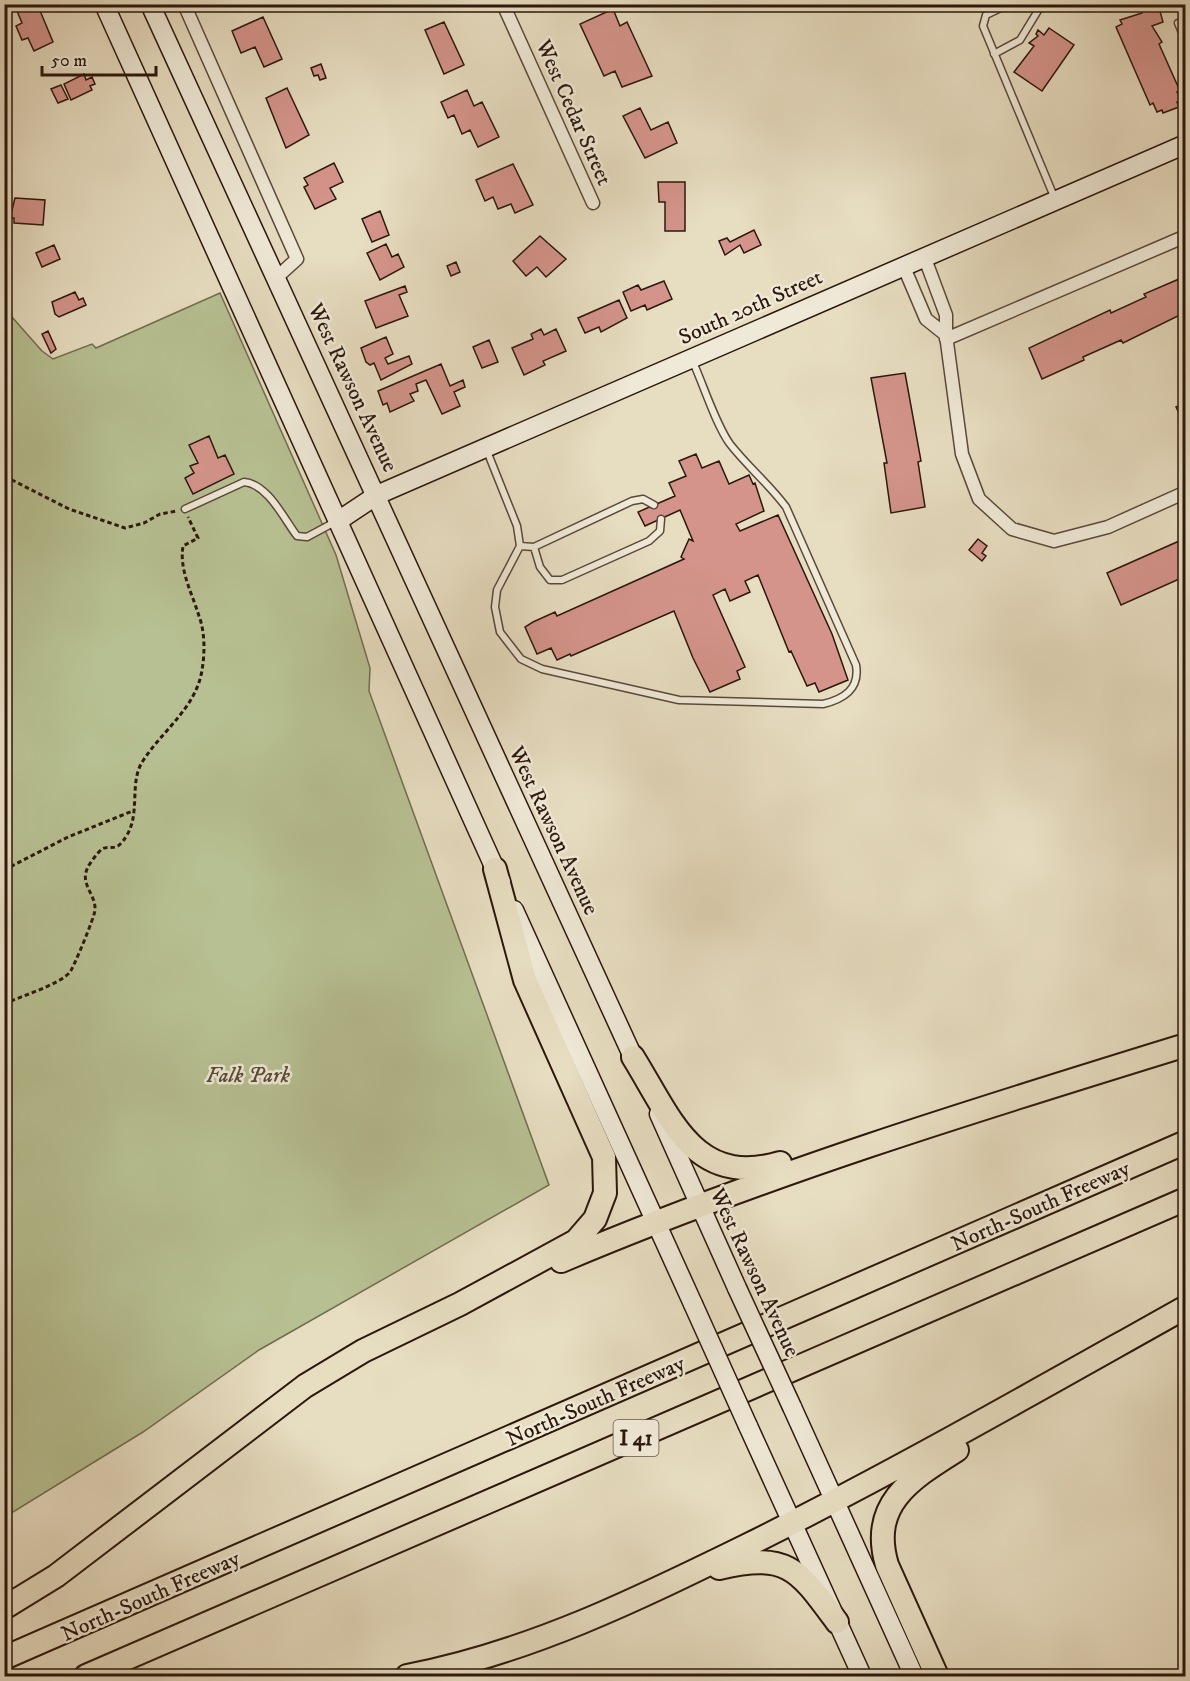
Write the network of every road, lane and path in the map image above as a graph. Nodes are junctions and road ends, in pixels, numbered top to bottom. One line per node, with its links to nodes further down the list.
1 (104, 4): 26 (main road)
2 (150, 4): 16 (main road, West Rawson Avenue)
3 (184, 4): 16 (street)
4 (503, 4): 12 (street, West Cedar Street)
5 (1009, 4): 9 (lane)
6 (1042, 4): 9 (lane)
7 (1178, 23): 8 (lane)
8 (1185, 42)
9 (994, 54): 11 (lane)
10 (1185, 144): 11 (main road, South 20th Street)
11 (1055, 200): 14 (main road, South 20th Street)
12 (593, 203)
13 (1185, 236): 17 (street)
14 (924, 256): 15 (main road, South 20th Street); 17 (street)
15 (903, 265): 17 (street); 18 (main road, South 20th Street)
16 (276, 278): 22 (main road, West Rawson Avenue)
17 (946, 337): 21 (street)
18 (692, 358): 19 (main road, South 20th Street); 27 (lane)
19 (486, 448): 22 (main road, South 20th Street); 27 (lane)
20 (4, 478): 24 (path)
21 (1185, 492)
22 (377, 495): 26 (main road, South 20th Street); 34 (main road, West Rawson Avenue)
23 (654, 505): 28 (lane)
24 (185, 509): 26 (lane); 29 (path)
25 (661, 519): 28 (lane)
26 (338, 521): 30 (main road)
27 (520, 546): 28 (lane)
28 (534, 547)
29 (135, 810): 31 (path); 32 (path)
30 (495, 869): 39 (main road); 40 (highway)
31 (4, 870)
32 (4, 1004)
33 (1185, 1045): 36 (highway)
34 (633, 1057): 36 (highway); 38 (main road, West Rawson Avenue)
35 (1185, 1142): 48 (highway, North-South Freeway / I 41)
36 (870, 1145): 38 (highway)
37 (1185, 1199): 49 (highway, I 41)
38 (699, 1204): 39 (highway); 43 (main road, West Rawson Avenue, bridge)
39 (656, 1221): 40 (highway); 44 (main road, bridge)
40 (460, 1304): 46 (highway)
41 (1185, 1307): 42 (highway)
42 (1060, 1378): 43 (highway); 53 (highway)
43 (834, 1502): 44 (highway); 52 (main road, West Rawson Avenue)
44 (792, 1523): 45 (highway); 47 (main road)
45 (688, 1575): 47 (highway); 50 (highway)
46 (4, 1608)
47 (837, 1622): 51 (main road)
48 (4, 1658)
49 (86, 1677)
50 (407, 1677)
51 (862, 1677)
52 (914, 1677)
53 (937, 1677)

